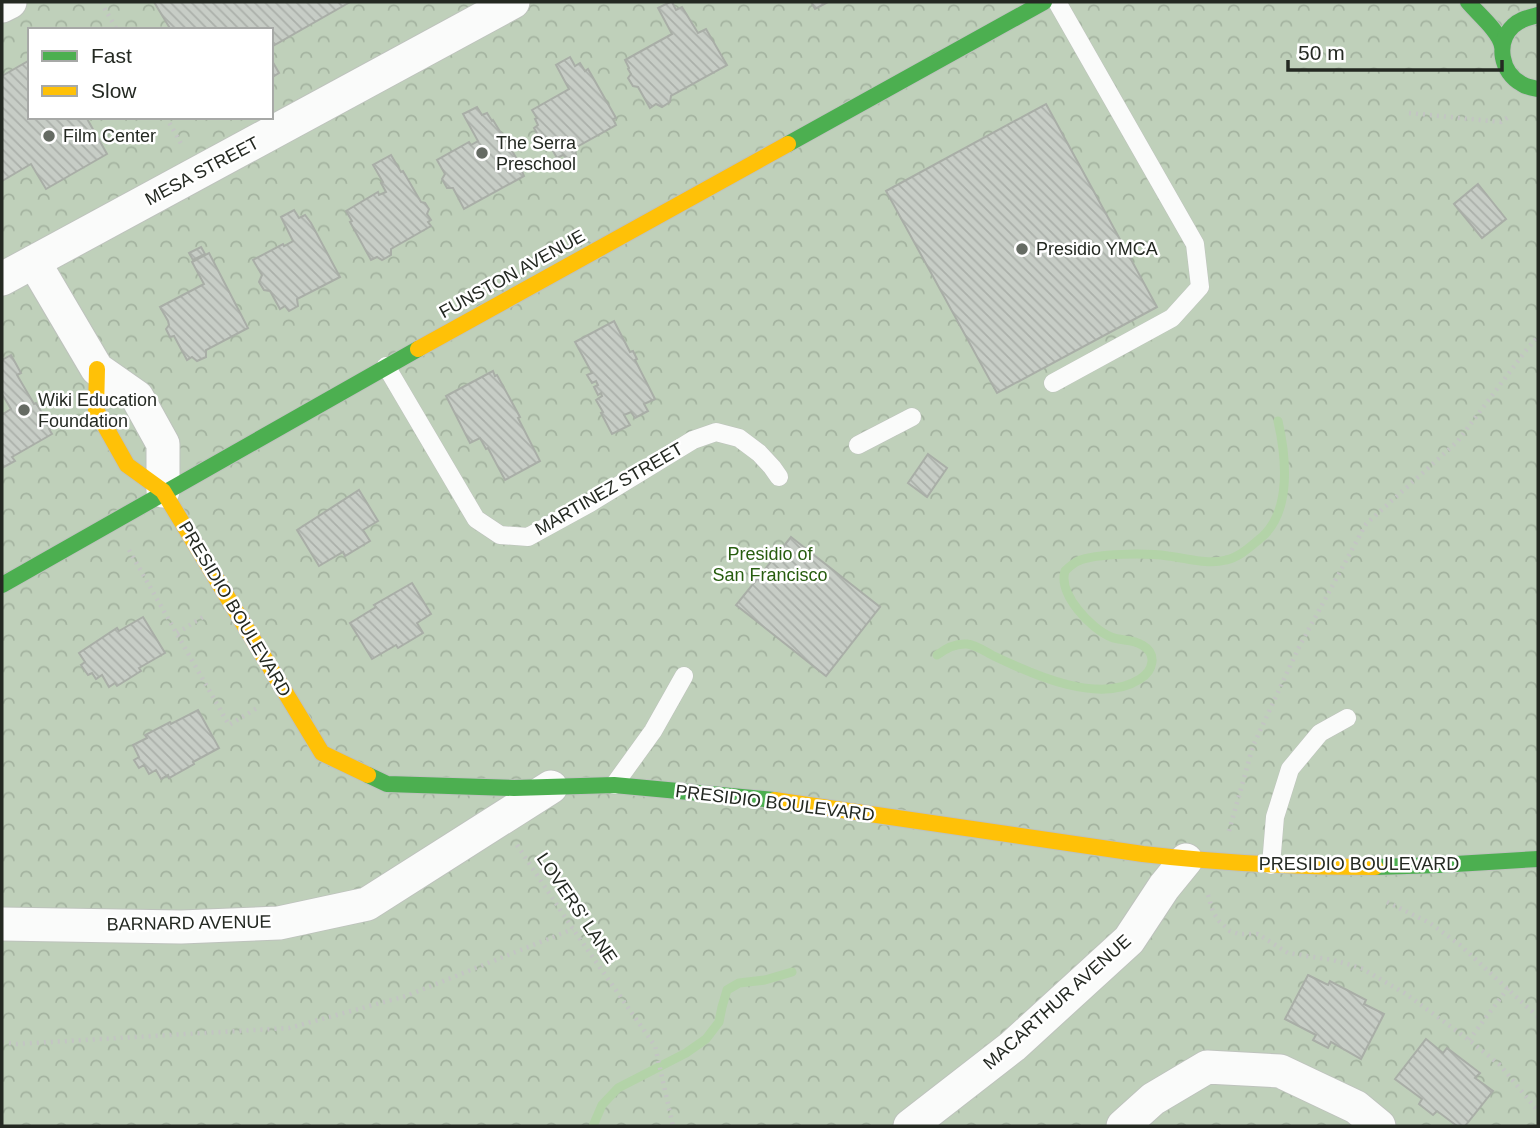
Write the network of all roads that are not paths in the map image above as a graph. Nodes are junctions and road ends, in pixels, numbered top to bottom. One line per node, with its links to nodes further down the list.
1 (10, 2): 6 (street)
2 (513, 2): 11 (street, MESA STREET)
3 (1044, 2): 13 (street, FUNSTON AVENUE)
4 (1056, 2): 14 (lane)
5 (1468, 2): 9 (street)
6 (2, 6)
7 (1507, 6): 8 (street)
8 (1535, 15): 9 (street)
9 (1502, 46): 10 (street)
10 (1535, 91)
11 (34, 262): 12 (street, MESA STREET); 18 (street)
12 (2, 279)
13 (386, 366): 17 (lane, MARTINEZ STREET); 18 (street, FUNSTON AVENUE)
14 (1053, 383)
15 (912, 417): 16 (lane)
16 (858, 445)
17 (779, 477)
18 (163, 491): 19 (street, FUNSTON AVENUE); 23 (street, PRESIDIO BOULEVARD)
19 (2, 584)
20 (684, 676): 22 (lane)
21 (1347, 718): 26 (lane)
22 (614, 785): 23 (street, PRESIDIO BOULEVARD); 25 (street, PRESIDIO BOULEVARD)
23 (551, 787): 27 (street, BARNARD AVENUE)
24 (1538, 859): 26 (street, PRESIDIO BOULEVARD)
25 (1186, 860): 26 (street, PRESIDIO BOULEVARD); 28 (street, MACARTHUR AVENUE)
26 (1271, 865)
27 (2, 924)
28 (910, 1126)
29 (1123, 1126): 30 (street)
30 (1379, 1126)

